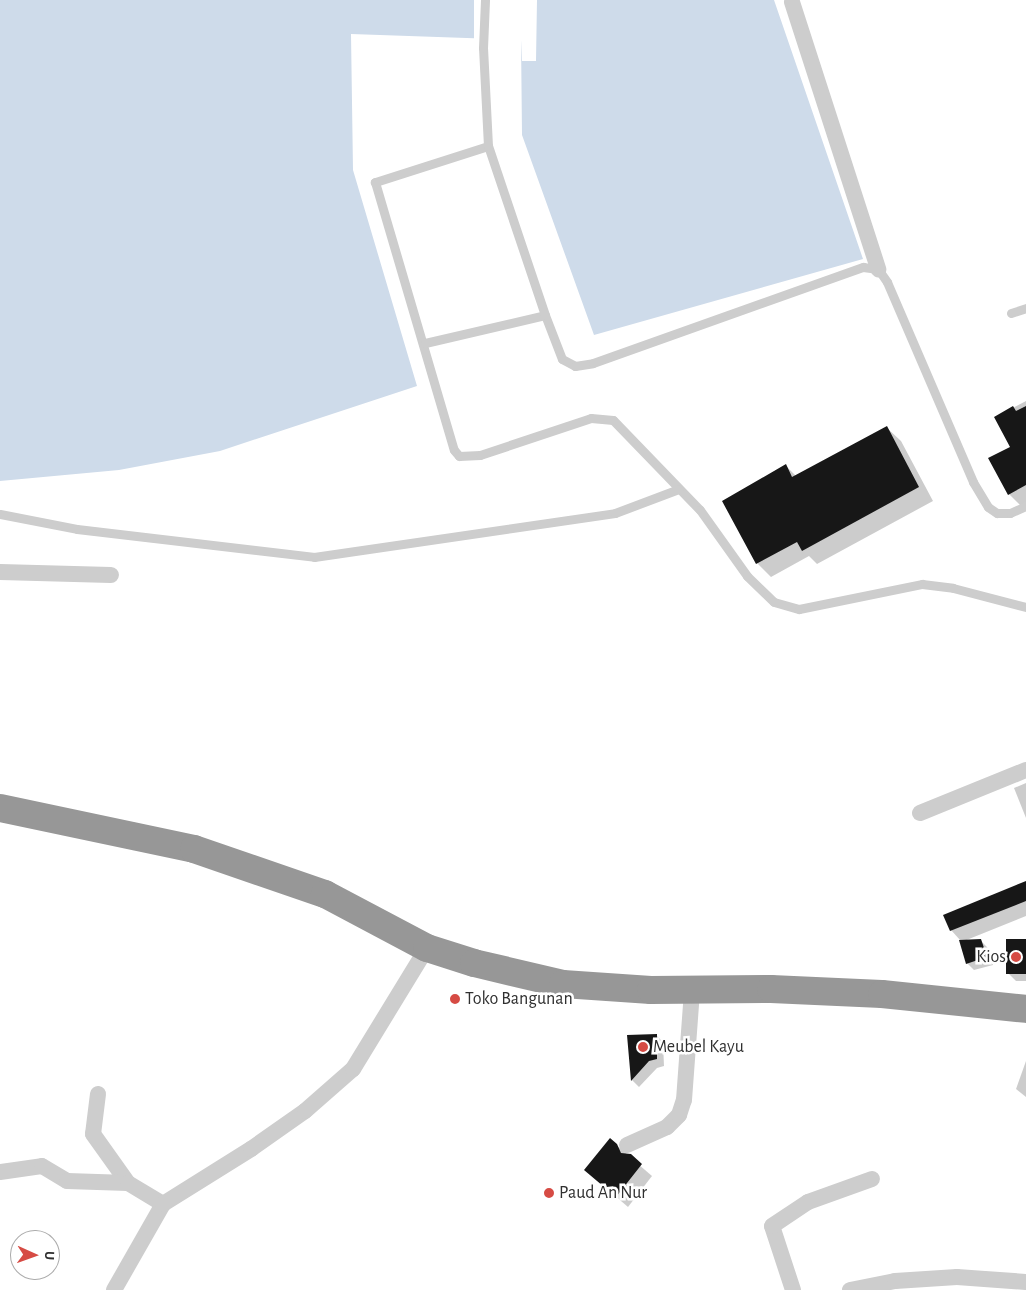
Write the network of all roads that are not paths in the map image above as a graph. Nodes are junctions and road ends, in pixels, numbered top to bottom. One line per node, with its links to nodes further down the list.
1 (485, 0): 3 (lane)
2 (792, 2): 4 (street)
3 (488, 146): 7 (lane); 8 (lane)
4 (878, 269): 7 (lane); 10 (lane)
5 (1026, 308): 6 (lane)
6 (1011, 313)
7 (545, 315): 8 (lane)
8 (425, 342): 9 (lane)
9 (680, 489): 11 (lane); 14 (lane)
10 (1026, 506)
11 (0, 514)
12 (0, 572): 13 (street)
13 (111, 575)
14 (1026, 607)
15 (1026, 770): 17 (street)
16 (0, 808): 18 (highway)
17 (920, 813)
18 (428, 948): 19 (highway); 26 (street)
19 (692, 990): 20 (highway); 22 (street)
20 (1026, 1009)
21 (98, 1094): 25 (street)
22 (627, 1145)
23 (0, 1172): 25 (street)
24 (872, 1179): 29 (street)
25 (128, 1182): 26 (street)
26 (163, 1204): 28 (street)
27 (1026, 1282): 30 (street)
28 (114, 1290)
29 (793, 1290)
30 (850, 1290)

